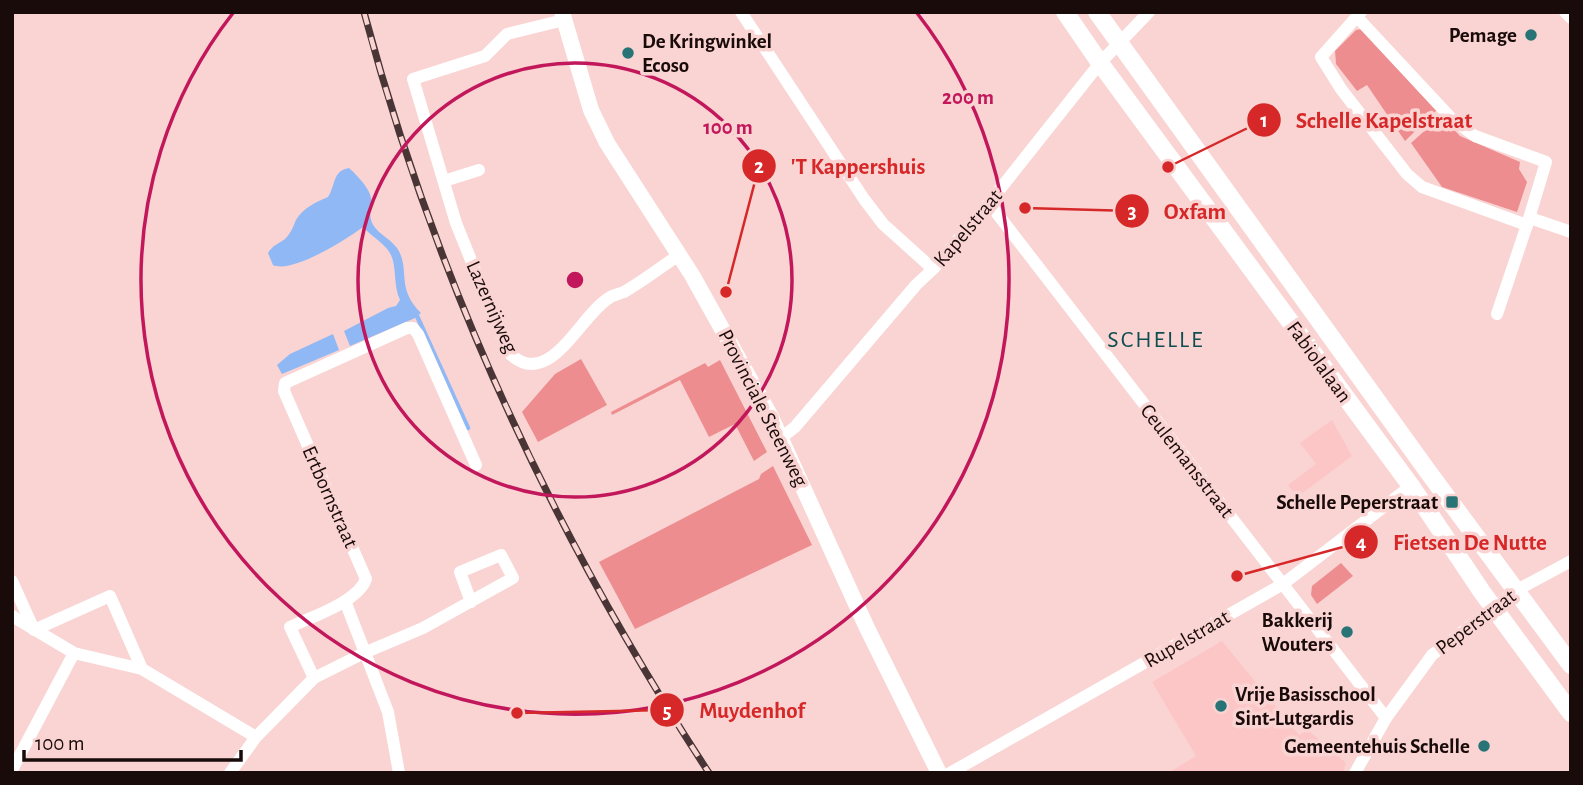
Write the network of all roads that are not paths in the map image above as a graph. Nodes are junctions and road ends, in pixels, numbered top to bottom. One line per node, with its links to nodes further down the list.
1 (741, 12): 17 (street)
2 (1065, 12): 10 (main road, Fabiolalaan)
3 (1097, 12): 9 (main road, Fabiolalaan)
4 (1149, 12): 9 (street, Kapelstraat)
5 (1566, 12): 8 (street)
6 (1359, 14): 14 (street); 14 (street)
7 (563, 16): 12 (street, Lazernijweg); 16 (street, Provinciale Steenweg)
8 (1571, 18)
9 (1119, 44): 10 (street, Kapelstraat); 25 (main road, Fabiolalaan)
10 (1100, 63): 13 (street, Kapelstraat); 21 (main road, Fabiolalaan)
11 (479, 170): 12 (street)
12 (444, 181): 16 (street, Lazernijweg)
13 (989, 203): 17 (street, Kapelstraat); 24 (street, Ceulemansstraat)
14 (1529, 221): 15 (street); 18 (street)
15 (1571, 232)
16 (679, 255): 19 (street, Provinciale Steenweg)
17 (933, 270): 19 (street, Kapelstraat)
18 (1497, 314)
19 (781, 438): 42 (street, Provinciale Steenweg)
20 (476, 465): 26 (street, Ertbornstraat)
21 (1411, 486): 24 (street, Rupelstraat); 28 (main road, Fabiolalaan)
22 (1571, 561): 25 (street, Peperstraat)
23 (12, 581): 30 (street)
24 (1283, 584): 37 (street, Ceulemansstraat); 43 (street, Rupelstraat)
25 (1517, 590): 28 (street, Peperstraat); 33 (main road, Fabiolalaan)
26 (345, 601): 32 (street); 35 (street)
27 (471, 602): 32 (street)
28 (1494, 607): 36 (main road, Fabiolalaan); 37 (street, Peperstraat)
29 (12, 616): 30 (street)
30 (34, 630): 31 (street); 34 (street)
31 (74, 653): 34 (street); 39 (street)
32 (364, 653): 35 (street); 41 (street)
33 (1571, 665)
34 (142, 668): 38 (street)
35 (314, 678): 38 (street)
36 (1571, 713)
37 (1386, 718): 44 (street, Peperstraat)
38 (256, 737): 40 (street)
39 (12, 770)
40 (230, 773)
41 (399, 773)
42 (939, 773)
43 (950, 773)
44 (1355, 773)

